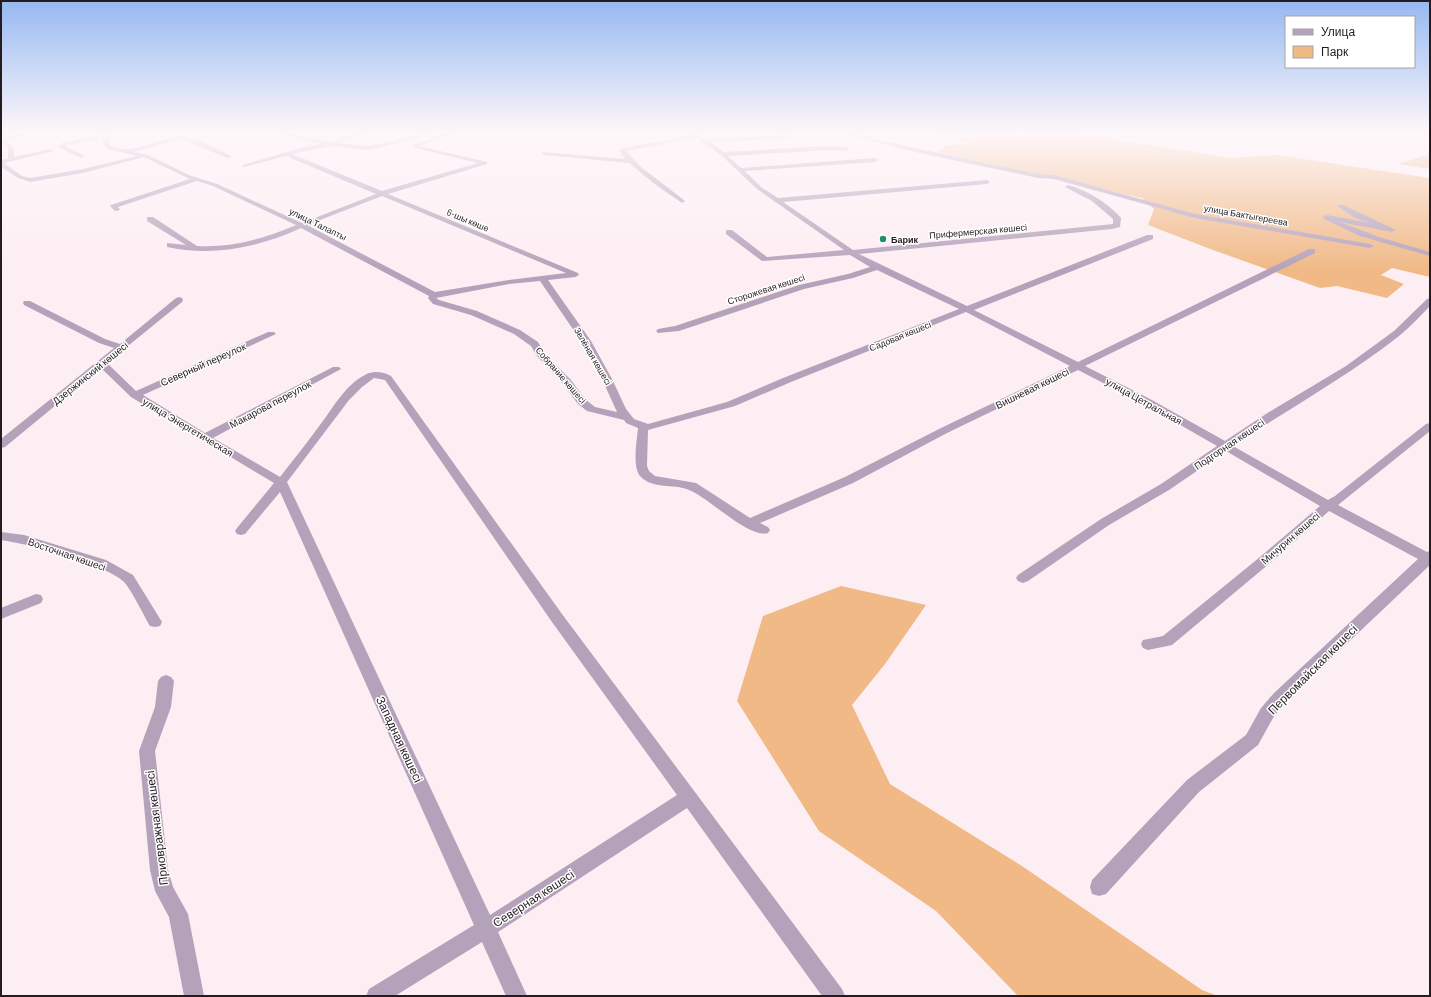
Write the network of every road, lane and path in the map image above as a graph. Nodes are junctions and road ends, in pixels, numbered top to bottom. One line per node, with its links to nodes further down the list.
1 (25, 179): 2 (street)
2 (47, 179)
3 (196, 179): 15 (street); 17 (street, улица Талапты)
4 (346, 179): 11 (street, 6-шы көше)
5 (432, 179): 11 (street)
6 (653, 179): 13 (street)
7 (748, 179): 12 (street, улица Цетральная)
8 (1045, 179): 24 (street, Прифермерская көшесі)
9 (1059, 179): 21 (street, улица Бактыгереева)
10 (987, 182): 12 (street)
11 (383, 194): 17 (street); 27 (street, 6-шы көше)
12 (777, 200): 24 (street, улица Цетральная)
13 (682, 201)
14 (1341, 206): 25 (street)
15 (117, 210)
16 (150, 219): 22 (street)
17 (301, 225): 22 (street); 28 (street, улица Талапты)
18 (729, 232): 24 (street, Прифермерская көшесі)
19 (1150, 237): 32 (street, Садовая көшесі)
20 (170, 245): 22 (street)
21 (1370, 246)
22 (198, 248)
23 (1312, 251): 37 (street, Вишневая көшесі)
24 (853, 252): 26 (street, улица Цетральная)
25 (1430, 254)
26 (877, 267): 32 (street, улица Цетральная); 33 (street, Сторожевая көшесі)
27 (542, 278): 28 (street); 40 (street, Зелёная көшесі)
28 (433, 297): 40 (street, Собрание көшесі)
29 (179, 300): 35 (street, Дзержинский көшесі)
30 (1430, 301): 45 (street, Подгорная көшесі)
31 (27, 303): 35 (street)
32 (966, 309): 37 (street, улица Цетральная); 41 (street, Садовая көшесі)
33 (661, 331)
34 (271, 334): 39 (street, Северный переулок)
35 (120, 348): 36 (street, Дзержинский көшесі)
36 (101, 363): 39 (street, улица Энергетическая); 44 (street, Дзержинский көшесі)
37 (1079, 366): 45 (street, улица Цетральная); 48 (street, Вишневая көшесі)
38 (336, 370): 43 (street, Макарова переулок)
39 (135, 395): 43 (street, улица Энергетическая)
40 (628, 418): 41 (street, Зелёная көшесі)
41 (645, 426): 48 (street)
42 (1430, 426): 47 (street, Мичурин көшесі)
43 (205, 438): 46 (street, улица Энергетическая)
44 (1, 445)
45 (1226, 447): 47 (street, улица Цетральная); 53 (street, Подгорная көшесі)
46 (282, 482): 50 (street); 59 (street); 61 (street, Западная көшесі)
47 (1328, 505): 52 (street, улица Цетральная); 57 (street, Мичурин көшесі)
48 (751, 522): 49 (street)
49 (764, 530)
50 (241, 531)
51 (1, 536): 56 (street, Восточная көшесі)
52 (1429, 558): 60 (street, Первомайская көшесі)
53 (1023, 578)
54 (36, 599): 55 (street)
55 (1, 614)
56 (155, 622)
57 (1148, 644)
58 (166, 681): 62 (street, Приовражная көшесі)
59 (688, 798): 61 (street, Северная көшесі); 65 (street)
60 (1099, 887)
61 (487, 928): 63 (street, Северная көшесі); 64 (street, Западная көшесі)
62 (194, 996)
63 (376, 996)
64 (517, 996)
65 (835, 996)

